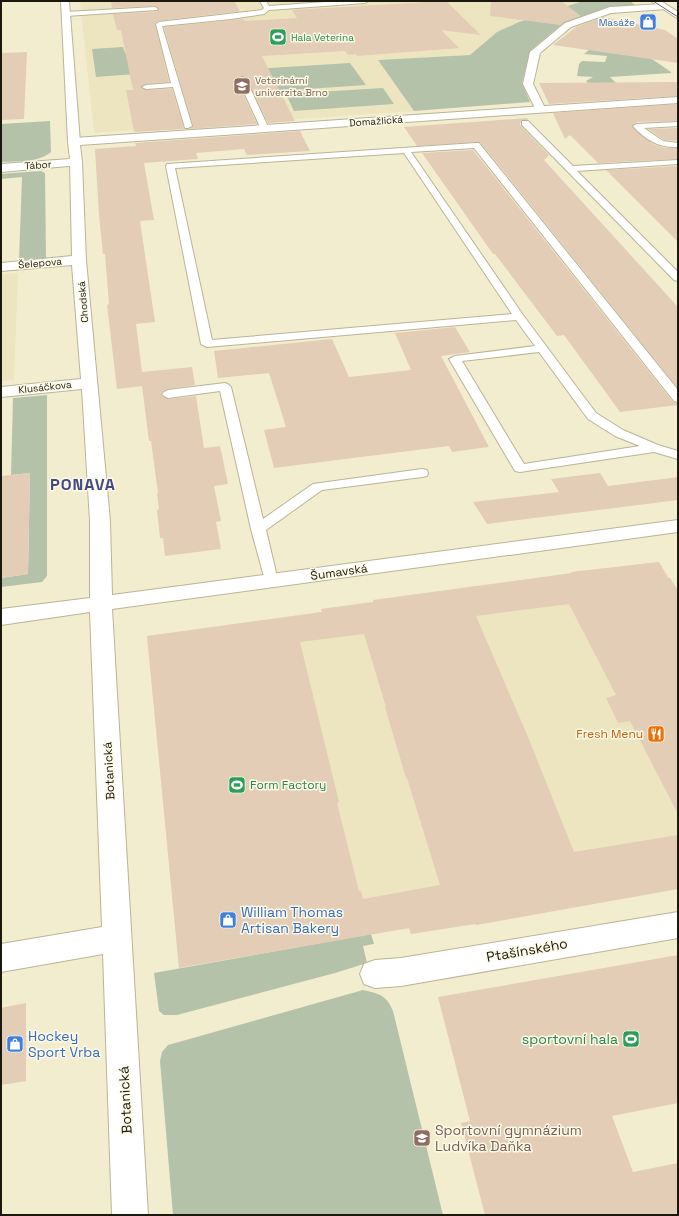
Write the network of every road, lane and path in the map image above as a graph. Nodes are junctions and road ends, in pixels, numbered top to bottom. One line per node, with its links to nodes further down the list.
1 (65, 1): 10 (street, Chodská)
2 (152, 1): 9 (lane)
3 (263, 1): 8 (lane)
4 (365, 1): 6 (lane)
5 (655, 1): 7 (street)
6 (346, 2): 8 (lane)
7 (663, 7): 11 (street); 17 (street)
8 (267, 8): 12 (lane)
9 (155, 9): 10 (lane); 12 (lane)
10 (66, 14): 22 (street, Chodská)
11 (678, 16)
12 (159, 24): 14 (lane)
13 (242, 79): 21 (lane)
14 (176, 85): 15 (lane); 20 (lane)
15 (146, 87)
16 (678, 100): 17 (street, Domažlická)
17 (541, 110): 21 (street, Domažlická)
18 (525, 124): 28 (lane)
19 (678, 124): 23 (lane)
20 (188, 126)
21 (265, 129): 22 (street, Domažlická)
22 (74, 142): 25 (street, Chodská)
23 (678, 145)
24 (406, 150): 32 (lane); 32 (lane); 37 (lane)
25 (76, 162): 27 (street, Tábor); 29 (street, Chodská)
26 (678, 162): 28 (lane)
27 (1, 168)
28 (570, 169): 31 (lane)
29 (79, 260): 30 (street, Šelepova); 34 (street, Chodská)
30 (1, 267)
31 (678, 278)
32 (519, 317): 33 (lane)
33 (543, 348): 38 (lane); 38 (lane)
34 (90, 383): 35 (street, Klusáčkova); 44 (street, Chodská)
35 (1, 392)
36 (168, 394): 41 (lane)
37 (678, 398)
38 (654, 448): 39 (lane)
39 (678, 456)
40 (422, 473): 41 (lane)
41 (258, 529): 43 (lane)
42 (674, 533): 43 (street, Šumavská)
43 (271, 581): 44 (street, Šumavská)
44 (101, 603): 45 (street, Šumavská); 47 (street, Botanická)
45 (1, 617)
46 (678, 925): 49 (street, Ptašínského)
47 (116, 938): 48 (street); 50 (street, Botanická)
48 (1, 958)
49 (375, 974)
50 (130, 1215)

